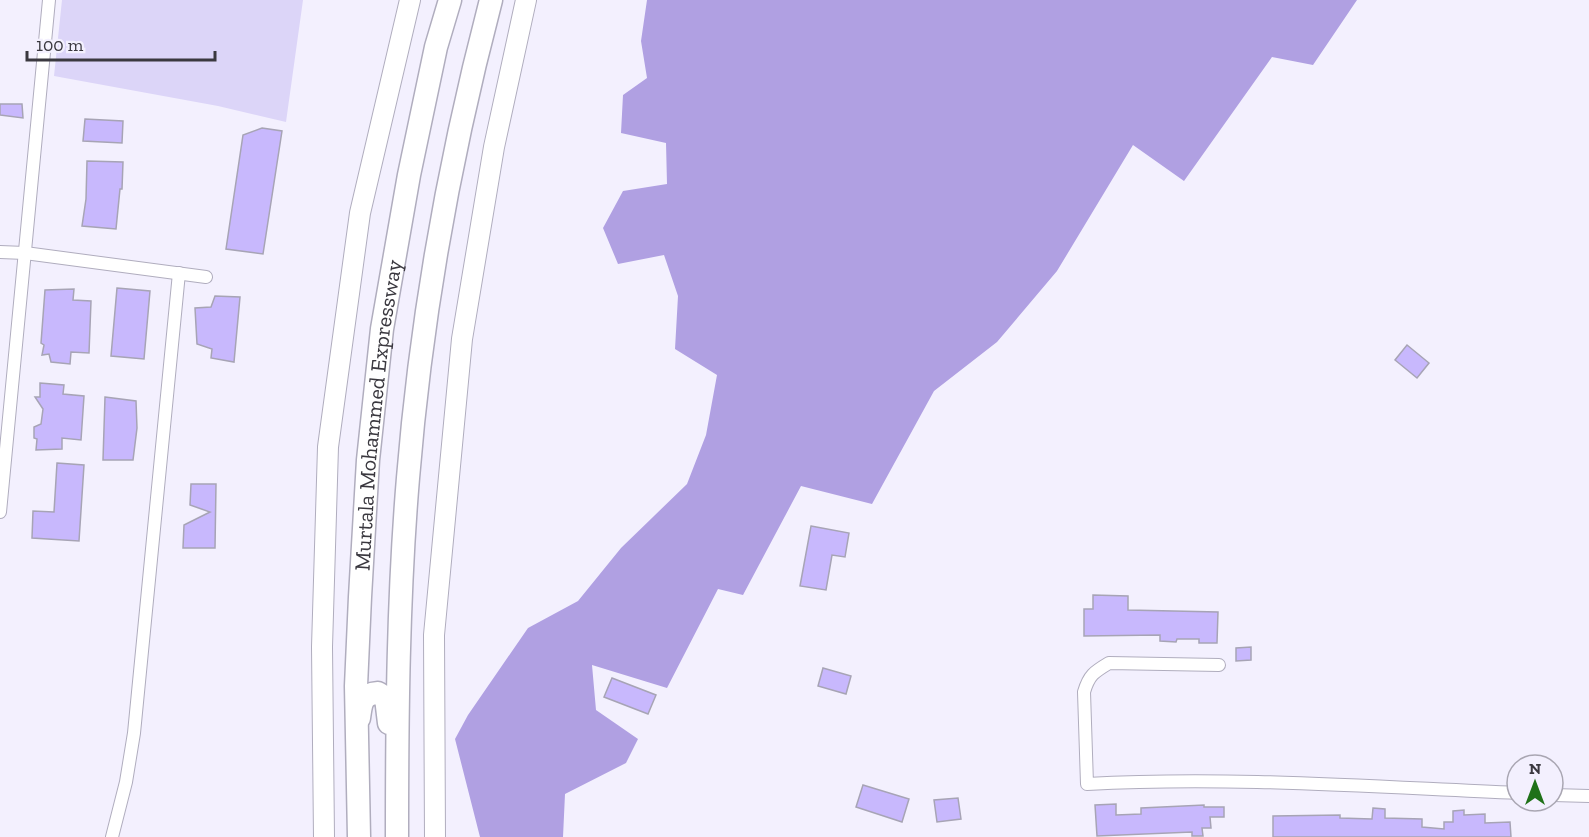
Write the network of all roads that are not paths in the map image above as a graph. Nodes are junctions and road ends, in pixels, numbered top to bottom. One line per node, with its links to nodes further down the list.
1 (49, 0): 11 (street)
2 (410, 0): 22 (main road, Murtala Mohammed Expressway)
3 (432, 0): 8 (highway)
4 (450, 0): 8 (highway, Murtala Mohammed Expressway)
5 (491, 0): 9 (highway, Murtala Mohammed Expressway)
6 (508, 0): 9 (highway)
7 (526, 0): 25 (main road)
8 (436, 47): 16 (highway, Murtala Mohammed Expressway)
9 (475, 62): 17 (highway, Murtala Mohammed Expressway)
10 (0, 252): 11 (street)
11 (25, 253): 12 (street); 14 (street)
12 (179, 273): 13 (street); 21 (street)
13 (206, 277)
14 (0, 512)
15 (1219, 665): 18 (street)
16 (357, 728): 17 (highway); 23 (highway, Murtala Mohammed Expressway)
17 (397, 777): 24 (highway, Murtala Mohammed Expressway)
18 (1505, 793)
19 (1565, 795): 20 (street)
20 (1589, 796)
21 (112, 837)
22 (324, 837)
23 (359, 837)
24 (397, 837)
25 (435, 837)

